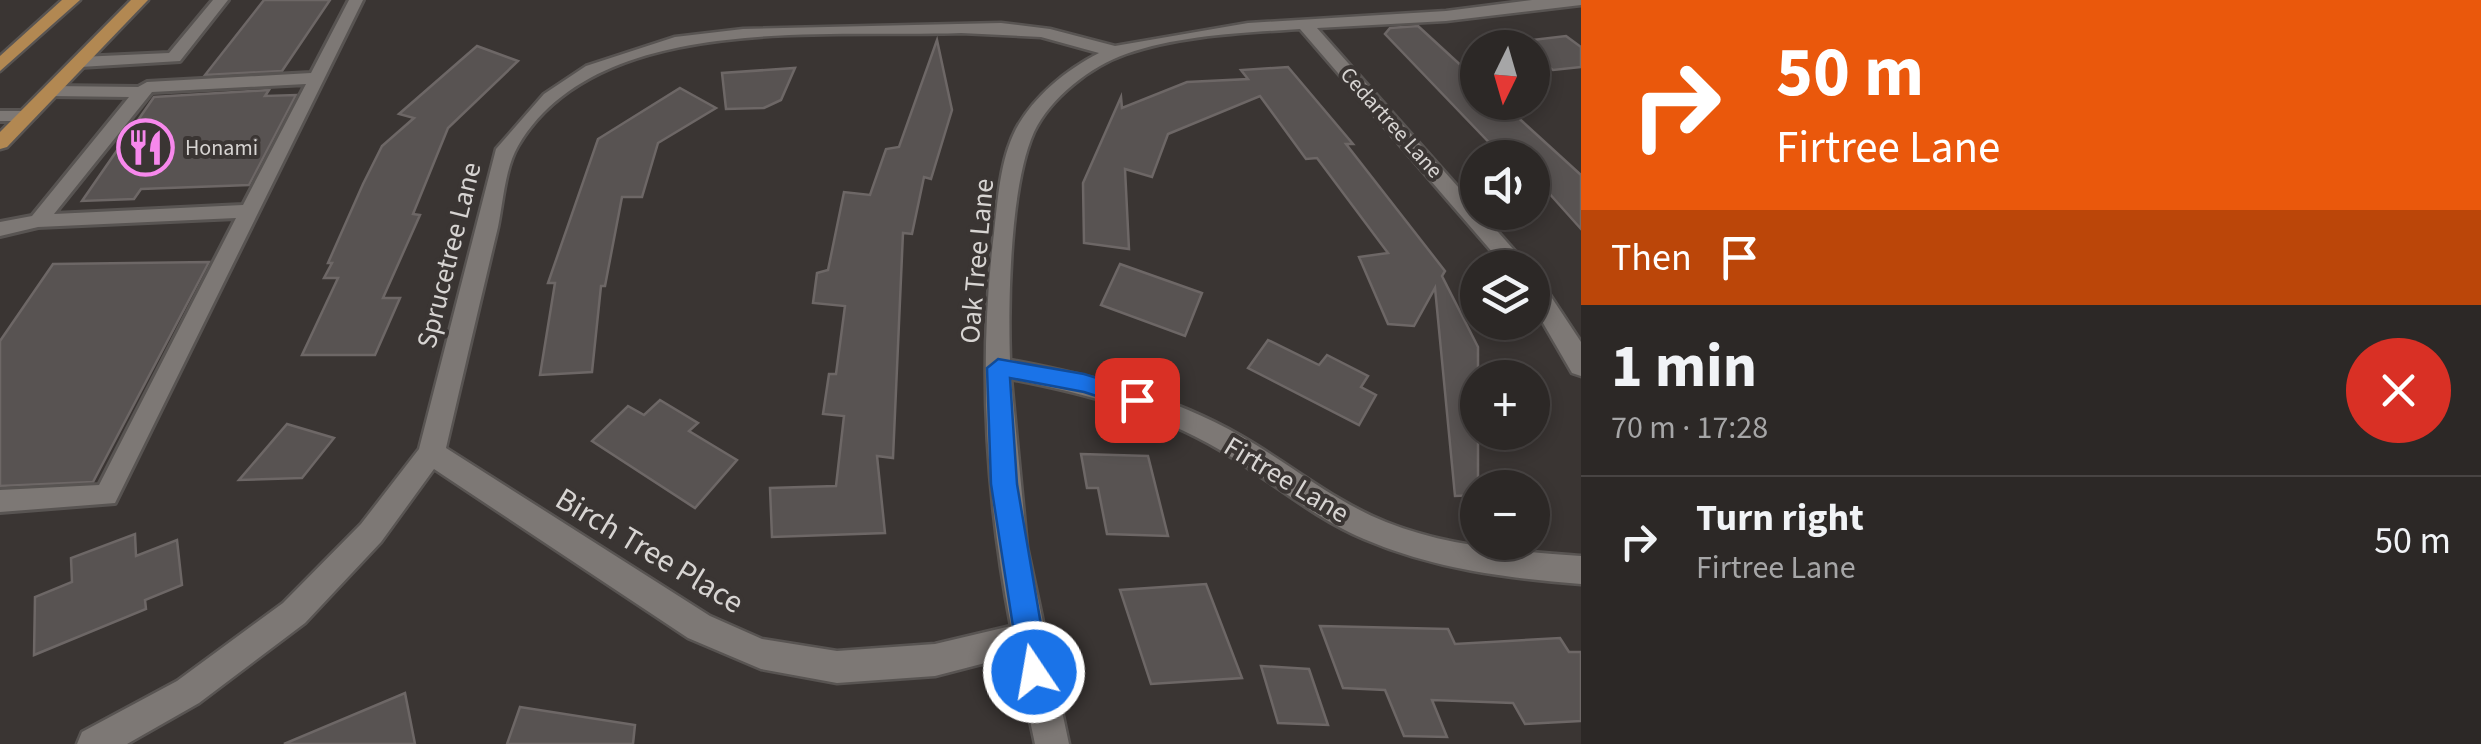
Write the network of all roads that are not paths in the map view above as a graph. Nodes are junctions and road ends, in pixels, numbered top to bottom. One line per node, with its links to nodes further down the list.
1 (72, 0): 9 (main road)
2 (140, 0): 8 (main road)
3 (221, 0): 8 (lane)
4 (356, 0): 10 (lane)
5 (1579, 1): 6 (street, Oak Tree Lane)
6 (1303, 22): 7 (street, Oak Tree Lane); 19 (street, Cedartree Lane)
7 (1115, 52): 22 (street, Oak Tree Lane); 23 (street, Sprucetree Lane)
8 (80, 62): 11 (main road)
9 (0, 66)
10 (318, 78): 12 (lane); 16 (lane)
11 (52, 91): 12 (lane); 14 (main road)
12 (142, 92): 17 (lane)
13 (0, 116): 14 (lane)
14 (27, 116): 15 (main road)
15 (0, 143)
16 (251, 211): 17 (lane); 24 (lane)
17 (38, 221): 18 (lane)
18 (0, 229)
19 (1503, 250)
20 (1550, 310): 21 (street)
21 (1581, 366)
22 (998, 368): 25 (street, Firtree Lane); 26 (street, Oak Tree Lane)
23 (431, 453): 26 (street, Birch Tree Place); 27 (street, Sprucetree Lane)
24 (0, 501)
25 (1581, 570)
26 (1026, 637): 28 (street, Oak Tree Lane)
27 (94, 744)
28 (1052, 744)

